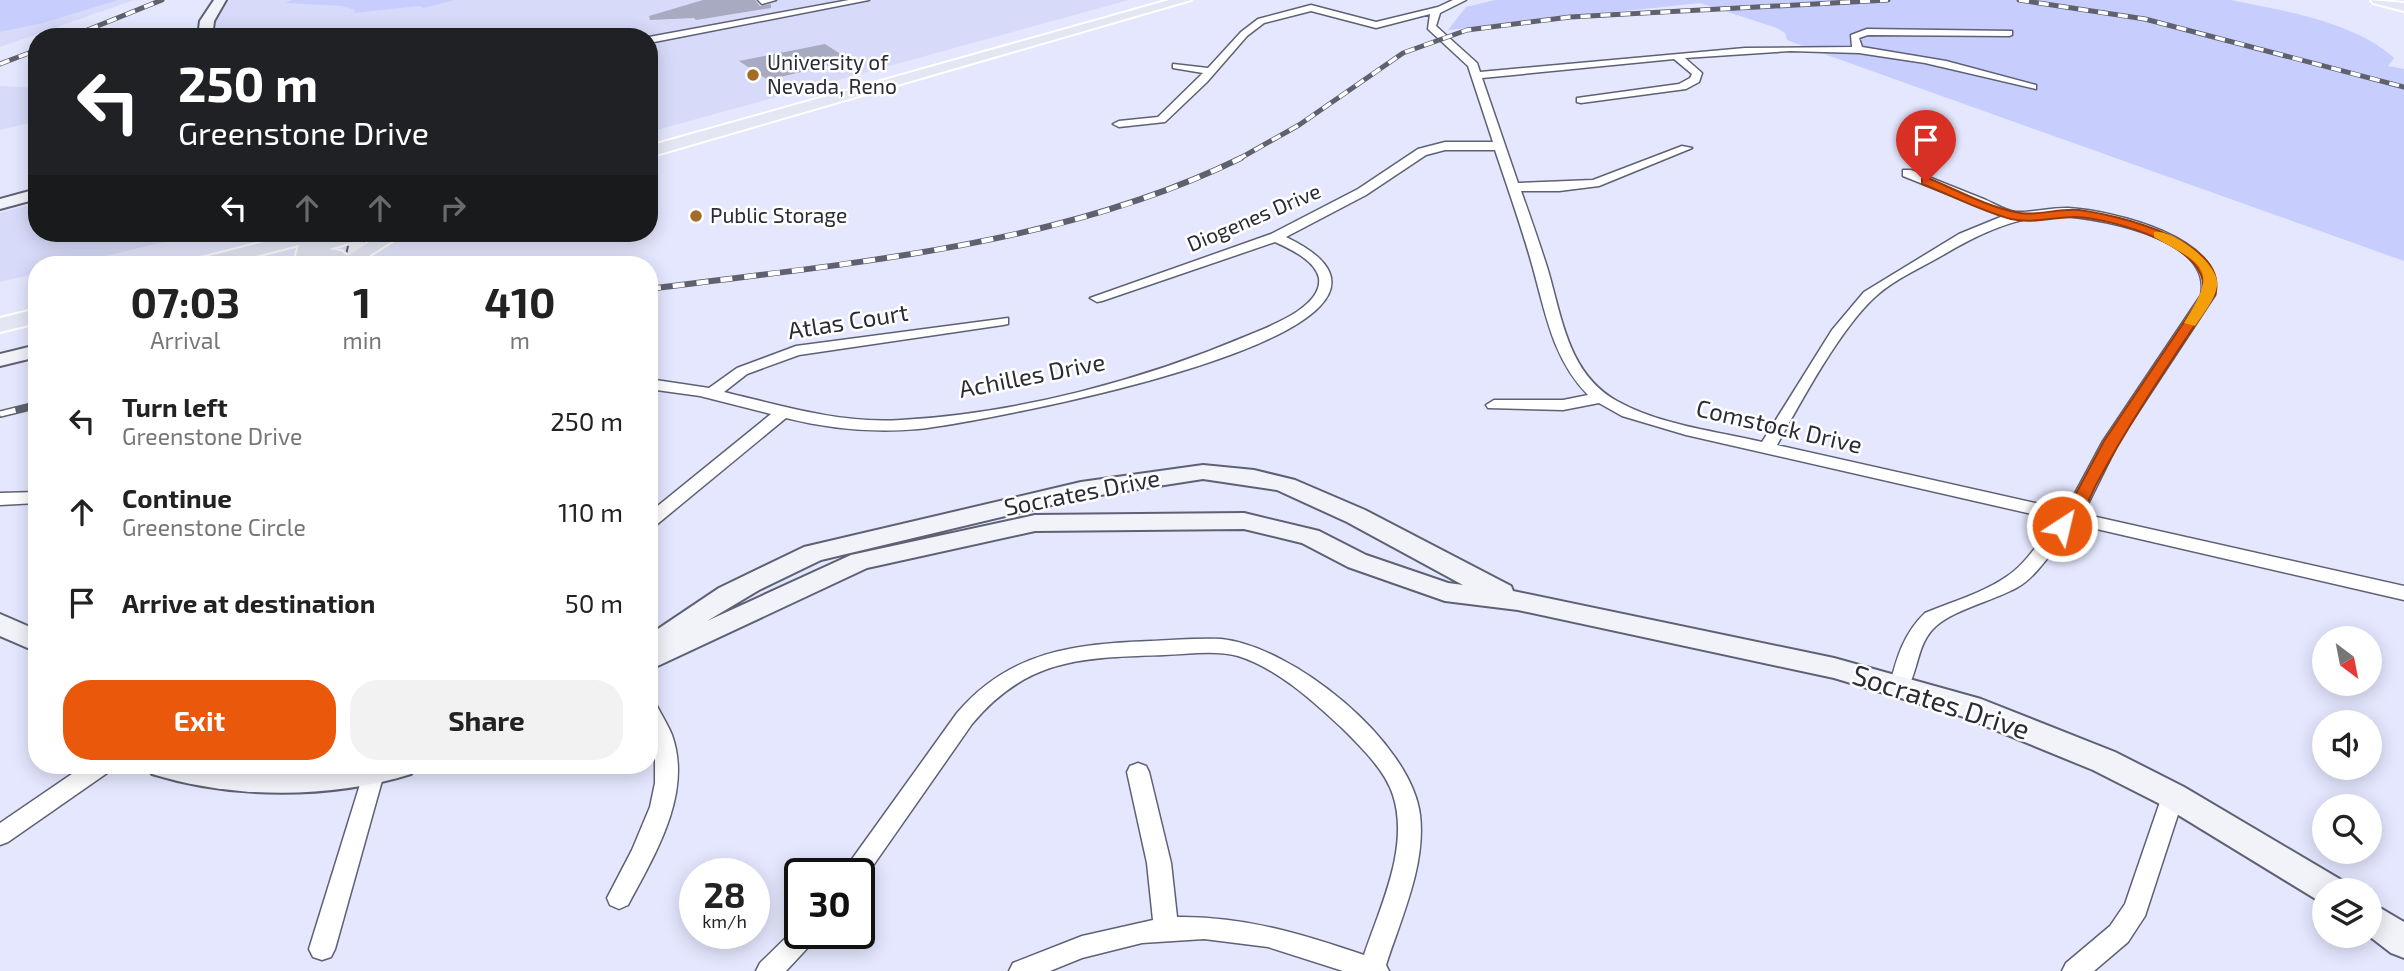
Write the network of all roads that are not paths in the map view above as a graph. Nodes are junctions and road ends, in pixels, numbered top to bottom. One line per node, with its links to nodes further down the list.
1 (220, 0): 9 (street)
2 (864, 0): 11 (street)
3 (1153, 0): 20 (main road)
4 (1184, 0): 23 (main road)
5 (1461, 0): 8 (street)
6 (2378, 0): 7 (main road)
7 (2404, 7)
8 (1440, 9): 15 (street); 16 (street, Comstock Drive)
9 (206, 28)
10 (2009, 33): 12 (street)
11 (658, 38)
12 (1858, 50): 13 (street); 17 (street)
13 (1676, 56): 16 (street); 18 (street)
14 (1177, 66): 15 (street)
15 (1210, 71): 19 (street)
16 (1477, 75): 21 (street, Comstock Drive)
17 (2032, 87)
18 (1581, 100)
19 (1119, 124)
20 (658, 138)
21 (1500, 146): 25 (street, Comstock Drive); 29 (street, Diogenes Drive)
22 (1686, 148): 25 (street)
23 (658, 149)
24 (1907, 173): 28 (street)
25 (1513, 187): 48 (street, Comstock Drive)
26 (28, 196): 27 (street)
27 (0, 204)
28 (2015, 216): 51 (street); 55 (street)
29 (1276, 237): 38 (street, Diogenes Drive); 50 (street, Achilles Drive)
30 (287, 242): 33 (main road)
31 (326, 242): 34 (main road)
32 (382, 242): 37 (main road)
33 (232, 256)
34 (276, 256)
35 (305, 256): 36 (main road)
36 (337, 256)
37 (362, 256)
38 (1097, 298)
39 (28, 305): 40 (main road)
40 (0, 312)
41 (28, 318): 43 (main road)
42 (1003, 321): 47 (street, Atlas Court)
43 (0, 324)
44 (28, 353): 45 (street)
45 (0, 360)
46 (658, 385): 47 (street, Achilles Drive)
47 (711, 394): 50 (street, Achilles Drive)
48 (1600, 398): 49 (street); 51 (street, Comstock Drive)
49 (1494, 405)
50 (783, 412): 54 (street)
51 (1767, 447): 55 (street, Comstock Drive)
52 (28, 497): 53 (street)
53 (0, 499)
54 (658, 515)
55 (2072, 517): 56 (street, Comstock Drive); 62 (street)
56 (2404, 593)
57 (1518, 601): 60 (street, Socrates Drive); 61 (street, Socrates Drive); 62 (street, Socrates Drive)
58 (0, 624): 59 (street)
59 (28, 633)
60 (658, 643)
61 (658, 656)
62 (1900, 684): 69 (street, Socrates Drive)
63 (658, 732): 73 (street)
64 (1138, 772): 74 (street)
65 (89, 774): 70 (street)
66 (197, 774): 67 (street)
67 (335, 774)
68 (385, 774): 75 (street)
69 (2173, 796): 72 (street, Socrates Drive); 80 (street)
70 (0, 835)
71 (866, 858): 77 (street)
72 (2312, 880)
73 (619, 898)
74 (1166, 928): 77 (street); 79 (street)
75 (322, 949)
76 (790, 949): 78 (street)
77 (1374, 970)
78 (769, 971)
79 (1022, 971)
80 (2075, 971)

